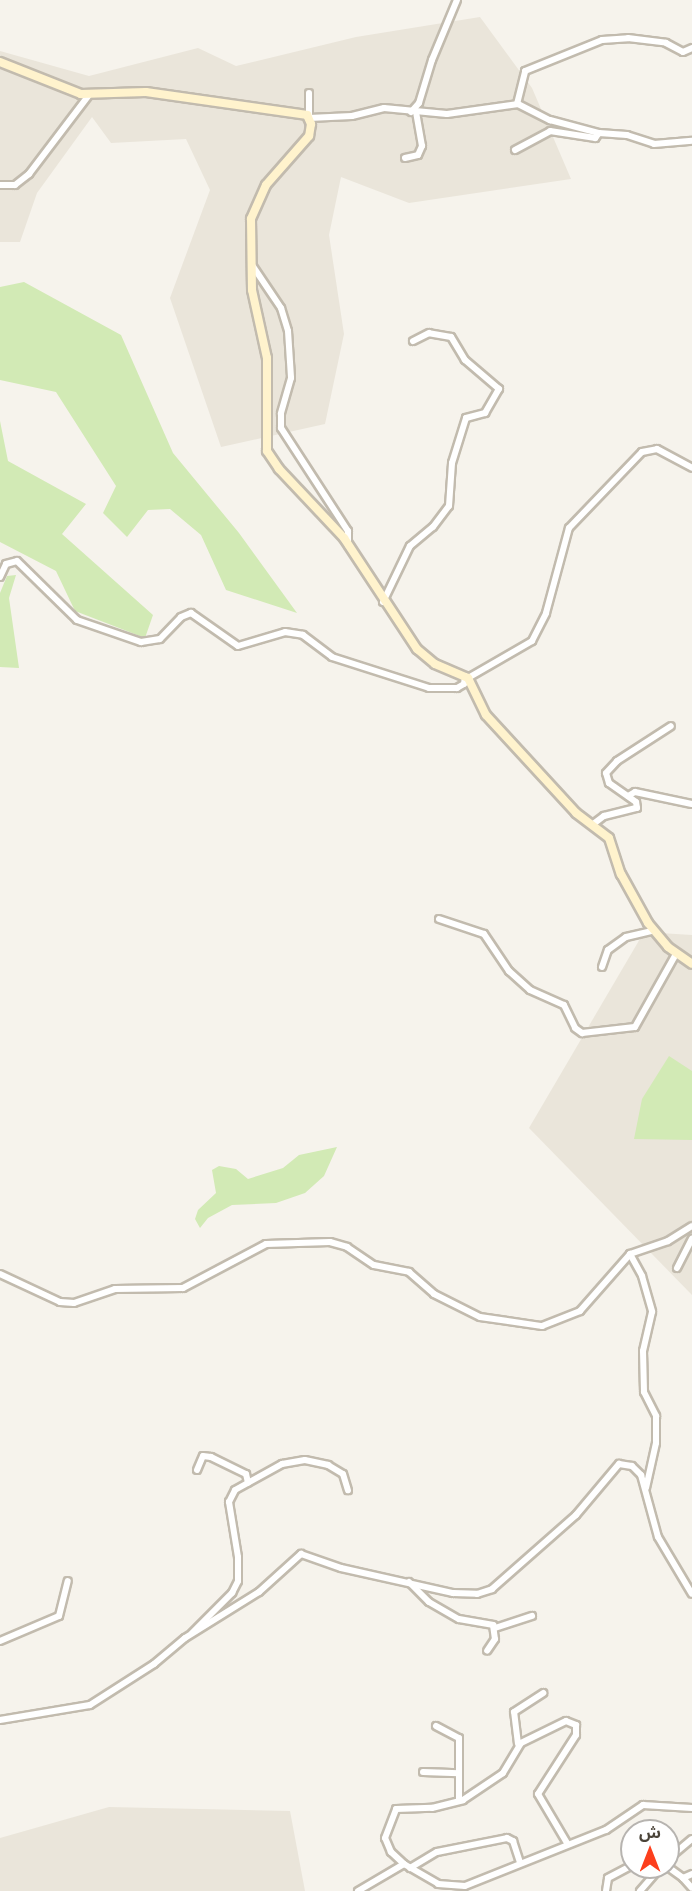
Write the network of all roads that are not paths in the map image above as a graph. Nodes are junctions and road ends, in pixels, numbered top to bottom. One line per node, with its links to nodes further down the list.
1 (457, 0): 7 (street)
2 (692, 48): 6 (street)
3 (0, 62): 5 (street)
4 (309, 93): 8 (street)
5 (88, 95): 8 (street); 13 (street)
6 (517, 104): 7 (street); 9 (street)
7 (413, 112): 8 (street); 12 (street)
8 (309, 118): 14 (street)
9 (598, 133): 10 (street); 11 (street)
10 (692, 141)
11 (515, 150)
12 (405, 158)
13 (0, 185)
14 (250, 263): 17 (street); 17 (street)
15 (413, 340): 19 (street)
16 (692, 468): 20 (street)
17 (348, 545): 19 (street)
18 (0, 577): 20 (street)
19 (383, 602): 20 (street)
20 (466, 677): 24 (street)
21 (671, 726): 22 (street)
22 (628, 796): 23 (street); 24 (street)
23 (692, 804)
24 (592, 825): 26 (street)
25 (439, 919): 27 (street)
26 (653, 931): 27 (street); 29 (street)
27 (676, 954): 28 (street)
28 (692, 964)
29 (602, 967)
30 (692, 1226): 32 (street)
31 (692, 1239): 33 (street)
32 (630, 1254): 34 (street); 37 (street)
33 (677, 1268)
34 (0, 1274)
35 (197, 1470): 36 (street)
36 (248, 1483): 38 (street); 44 (street)
37 (646, 1488): 40 (street); 41 (street)
38 (348, 1490)
39 (68, 1581): 45 (street)
40 (408, 1581): 43 (street); 44 (street)
41 (692, 1594)
42 (532, 1616): 43 (street)
43 (495, 1628): 46 (street)
44 (192, 1634): 48 (street)
45 (0, 1641)
46 (487, 1651)
47 (543, 1693): 50 (street)
48 (0, 1720)
49 (436, 1726): 52 (street)
50 (518, 1744): 53 (street); 55 (street)
51 (423, 1772): 52 (street)
52 (459, 1773): 53 (street)
53 (459, 1802): 57 (street)
54 (692, 1808): 55 (street)
55 (567, 1843): 56 (street)
56 (520, 1862): 57 (street); 57 (street)
57 (407, 1866): 64 (street)
58 (620, 1872): 65 (street)
59 (692, 1874): 61 (street)
60 (680, 1876): 61 (street)
61 (683, 1878): 63 (street)
62 (650, 1879): 66 (street)
63 (692, 1888)
64 (358, 1891)
65 (606, 1891)
66 (640, 1891)

